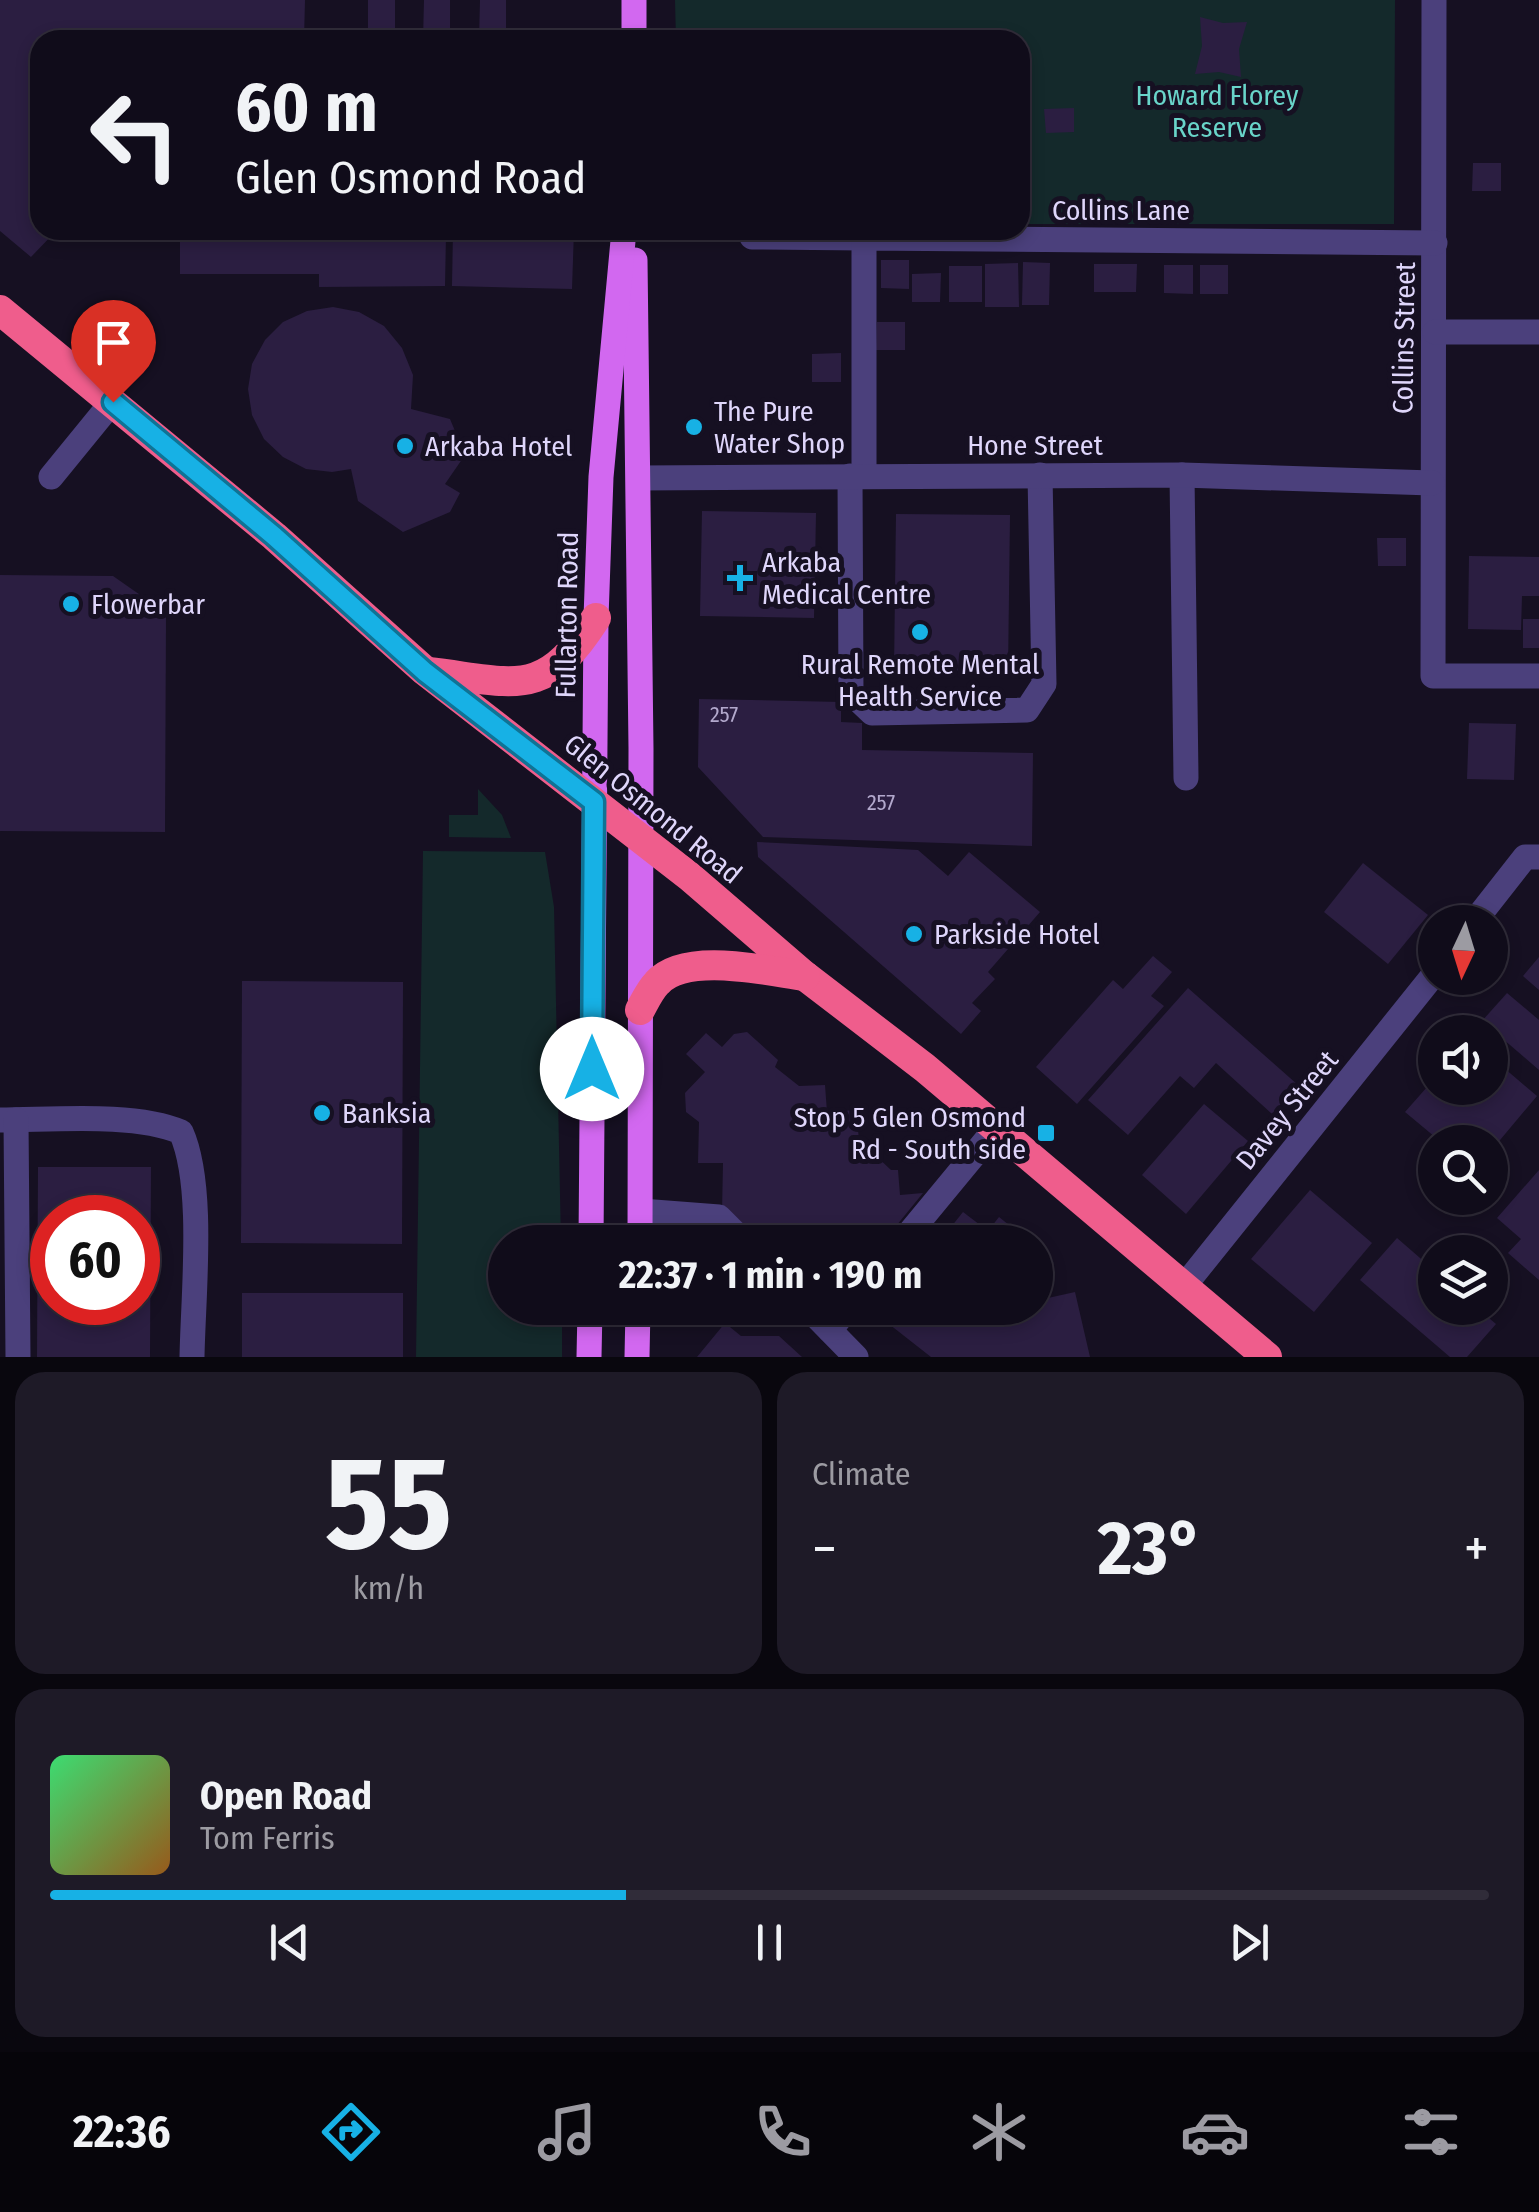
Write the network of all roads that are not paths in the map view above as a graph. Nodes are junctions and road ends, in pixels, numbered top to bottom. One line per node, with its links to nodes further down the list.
1 (634, 0): 3 (main road)
2 (1434, 0): 8 (street, Collins Street)
3 (634, 30)
4 (1030, 239): 8 (street, Collins Lane)
5 (623, 240): 19 (main road, Fullarton Road)
6 (635, 240): 17 (main road)
7 (864, 240): 15 (street)
8 (1435, 243): 10 (street, Collins Street)
9 (0, 310): 12 (highway, Glen Osmond Road)
10 (1435, 332): 11 (street); 18 (street, Collins Street)
11 (1539, 332)
12 (113, 402): 16 (street); 20 (highway, Glen Osmond Road)
13 (1182, 474): 14 (street, Hone Street); 18 (street, Hone Street); 22 (street)
14 (1040, 475): 15 (street, Hone Street); 15 (street)
15 (857, 476): 17 (street, Hone Street)
16 (51, 477)
17 (640, 478): 24 (main road)
18 (1432, 483): 21 (street, Collins Street)
19 (596, 618): 20 (highway); 23 (main road, Fullarton Road)
20 (425, 672): 23 (highway, Glen Osmond Road)
21 (1539, 676)
22 (1186, 778)
23 (594, 802): 24 (highway, Glen Osmond Road); 33 (main road, Fullarton Road)
24 (641, 838): 27 (highway, Glen Osmond Road); 29 (main road)
25 (1532, 857): 26 (street)
26 (1489, 905)
27 (804, 976): 29 (highway); 31 (highway, Glen Osmond Road)
28 (1418, 993): 37 (street, Davey Street)
29 (640, 1010): 32 (main road)
30 (8, 1120): 43 (street); 44 (street)
31 (996, 1128): 36 (street); 37 (highway, Glen Osmond Road)
32 (641, 1211): 34 (main road); 35 (street)
33 (591, 1225)
34 (641, 1225)
35 (727, 1225)
36 (916, 1225)
37 (1185, 1284): 48 (highway, Glen Osmond Road)
38 (590, 1325): 45 (main road)
39 (638, 1325): 46 (main road)
40 (825, 1325): 42 (street)
41 (834, 1325): 42 (street)
42 (830, 1330): 47 (street)
43 (18, 1357)
44 (192, 1357)
45 (589, 1357)
46 (637, 1357)
47 (856, 1357)
48 (1267, 1357)

